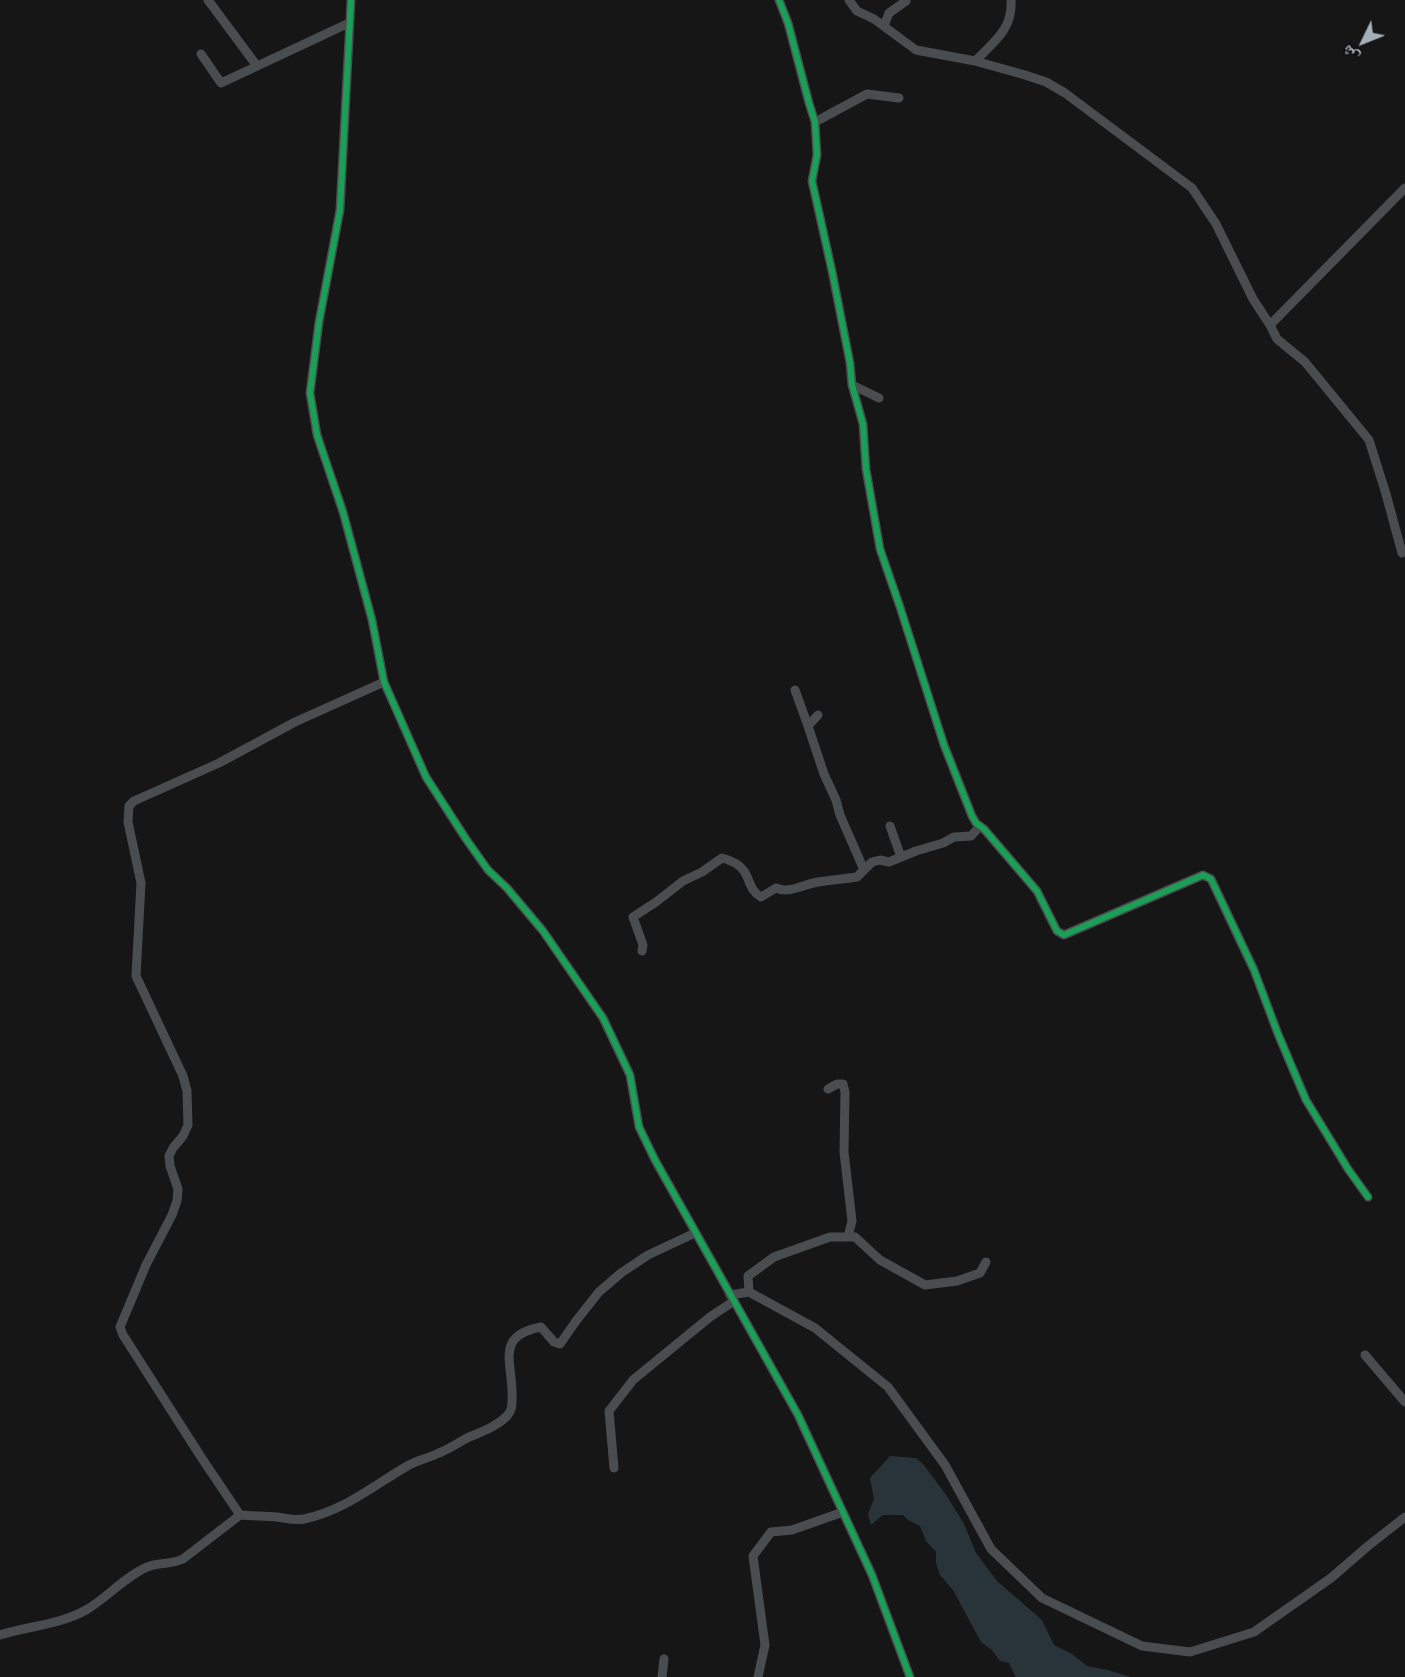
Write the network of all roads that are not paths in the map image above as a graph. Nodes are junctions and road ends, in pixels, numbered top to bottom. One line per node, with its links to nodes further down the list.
1 (208, 0): 11 (street)
2 (351, 0): 7 (street)
3 (779, 0): 13 (street)
4 (849, 0): 8 (street)
5 (1011, 0): 10 (street)
6 (906, 1): 8 (street)
7 (349, 23): 11 (street); 19 (street)
8 (884, 27): 10 (street)
9 (201, 54): 11 (street)
10 (975, 61): 15 (street)
11 (257, 66)
12 (898, 98): 13 (street)
13 (815, 122): 16 (street)
14 (1405, 188): 15 (street)
15 (1270, 325): 18 (street)
16 (852, 385): 17 (street); 24 (street)
17 (879, 398)
18 (1402, 554)
19 (384, 682): 30 (street); 39 (street)
20 (795, 690): 22 (street)
21 (818, 715): 22 (street)
22 (808, 726): 26 (street)
23 (890, 826): 25 (street)
24 (980, 826): 25 (street); 29 (street)
25 (901, 857): 26 (street)
26 (864, 870): 27 (street)
27 (642, 951)
28 (828, 1089): 31 (street)
29 (1368, 1197)
30 (695, 1233): 34 (street); 39 (street)
31 (848, 1237): 32 (street); 33 (street)
32 (986, 1262)
33 (749, 1292): 34 (street); 40 (street)
34 (732, 1298): 37 (street); 38 (street)
35 (1365, 1355): 36 (street)
36 (1405, 1402)
37 (614, 1468)
38 (843, 1512): 44 (street); 45 (street)
39 (240, 1515): 41 (street)
40 (1405, 1517)
41 (0, 1635)
42 (664, 1659): 43 (street)
43 (662, 1677)
44 (758, 1677)
45 (910, 1677)

